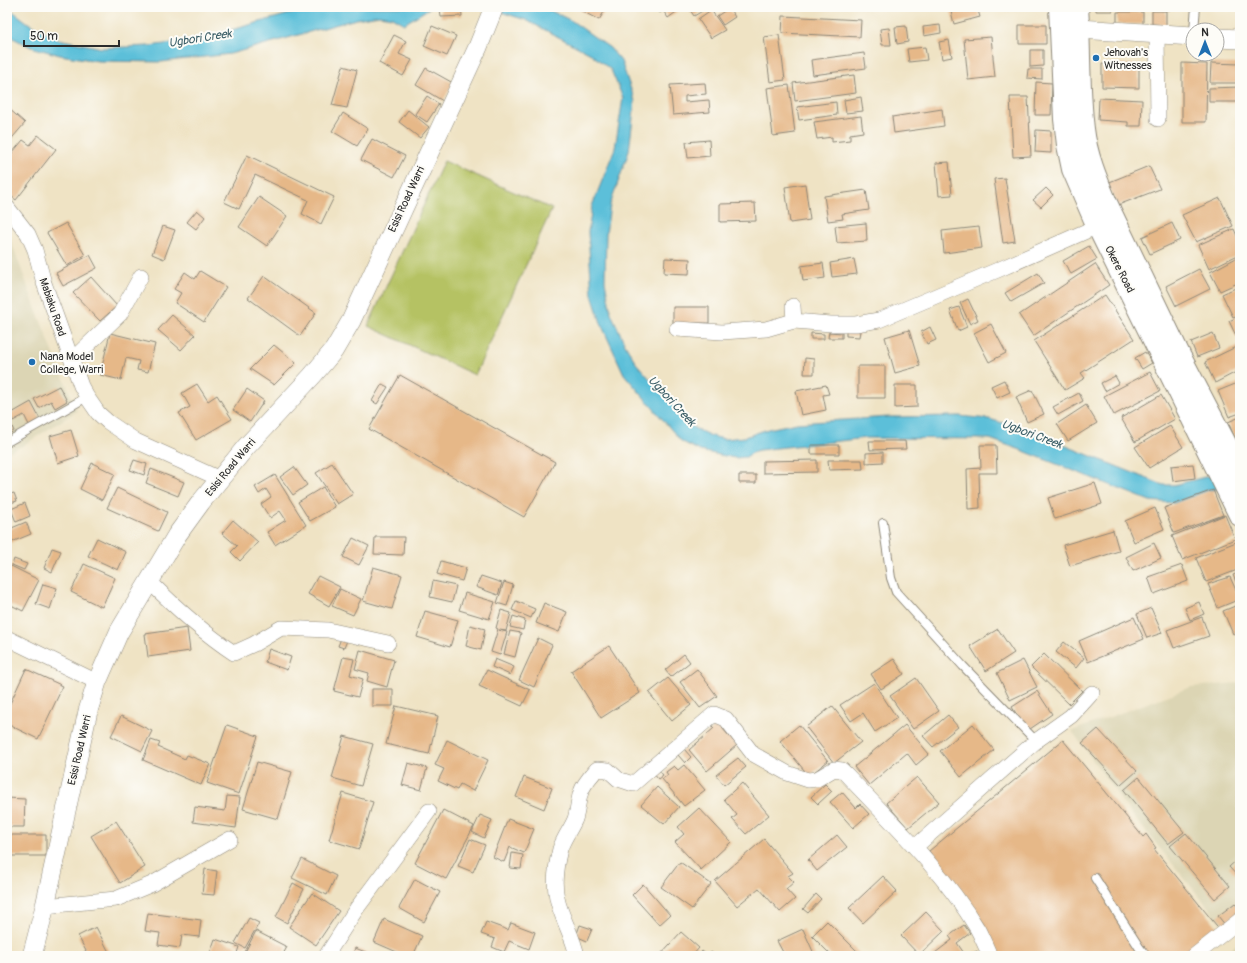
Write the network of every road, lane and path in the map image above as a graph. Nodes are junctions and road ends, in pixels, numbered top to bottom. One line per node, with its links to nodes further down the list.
1 (494, 7): 22 (street, Esisi Road Warri)
2 (1060, 7): 13 (main road, Okere Road)
3 (1077, 7): 6 (main road, Okere Road)
4 (1196, 7): 5 (lane)
5 (1195, 22)
6 (1078, 29): 7 (street); 21 (main road, Okere Road)
7 (1157, 34): 8 (street); 11 (street)
8 (1185, 36)
9 (1225, 38): 10 (street)
10 (1240, 39)
11 (1158, 119)
12 (7, 208): 18 (street, Mabiaku Road)
13 (1098, 226): 16 (street); 21 (main road, Okere Road)
14 (141, 276): 18 (street)
15 (793, 306): 16 (street)
16 (794, 321): 17 (street)
17 (677, 329)
18 (72, 360): 19 (street, Mabiaku Road)
19 (87, 397): 20 (lane); 22 (street, Mabiaku Road)
20 (7, 442)
21 (1229, 472): 23 (main road, Okere Road)
22 (220, 479): 25 (street, Esisi Road Warri)
23 (1240, 515)
24 (883, 523): 30 (lane)
25 (149, 581): 27 (street); 28 (street, Esisi Road Warri)
26 (7, 638): 28 (street)
27 (388, 643)
28 (97, 682): 35 (street, Esisi Road Warri)
29 (1092, 693): 30 (street)
30 (1036, 741): 33 (street)
31 (429, 811): 38 (street)
32 (230, 840): 35 (street)
33 (915, 847): 39 (street); 40 (street)
34 (1095, 878): 41 (lane)
35 (46, 906): 37 (street, Esisi Road Warri)
36 (1240, 920): 42 (street)
37 (32, 956)
38 (326, 956)
39 (577, 956)
40 (990, 956)
41 (1146, 956)
42 (1194, 956)

